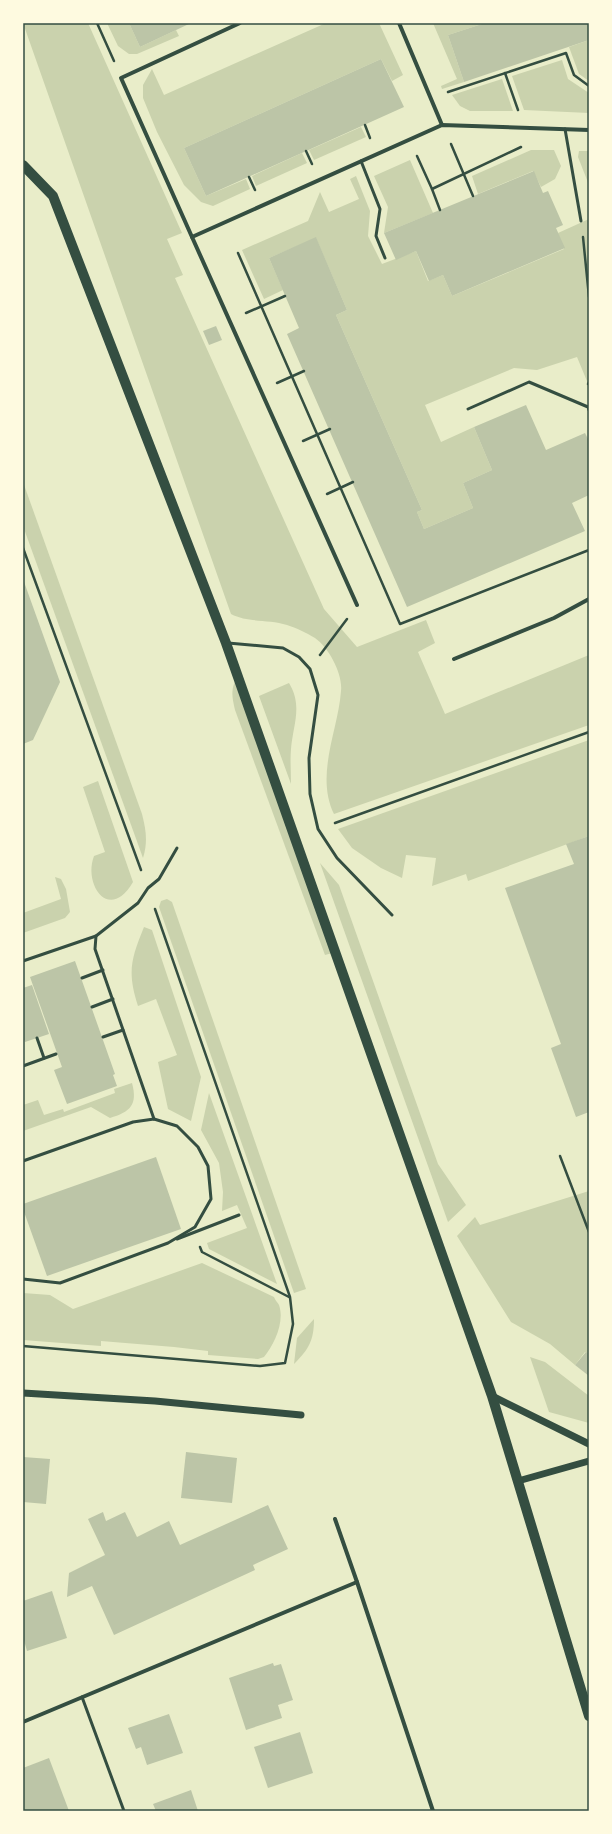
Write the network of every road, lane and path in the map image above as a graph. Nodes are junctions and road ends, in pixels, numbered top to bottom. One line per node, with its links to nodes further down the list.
1 (97, 23): 5 (path)
2 (240, 23): 5 (street)
3 (399, 23): 10 (street)
4 (505, 73): 6 (path); 7 (path); 8 (path)
5 (121, 78): 30 (street)
6 (589, 86)
7 (444, 94)
8 (518, 111)
9 (365, 125): 13 (path)
10 (442, 125): 11 (street); 20 (street)
11 (565, 129): 12 (street); 29 (lane)
12 (589, 130)
13 (364, 143)
14 (445, 144): 15 (path)
15 (451, 144): 16 (path); 23 (path)
16 (458, 144)
17 (519, 145): 23 (path)
18 (414, 150): 26 (path)
19 (306, 151): 22 (path)
20 (361, 161): 30 (street); 32 (lane)
21 (23, 165): 52 (main road)
22 (313, 166)
23 (463, 174): 26 (path); 27 (path)
24 (249, 177): 25 (path)
25 (263, 189)
26 (432, 189): 28 (path)
27 (473, 196)
28 (440, 210)
29 (581, 221): 34 (path)
30 (192, 237): 36 (street)
31 (238, 253): 35 (path)
32 (385, 258)
33 (285, 296): 35 (path)
34 (589, 296)
35 (262, 306): 36 (path); 38 (path)
36 (229, 320): 39 (street)
37 (304, 371): 38 (path)
38 (292, 377): 39 (path); 43 (path)
39 (260, 390): 44 (street)
40 (468, 409): 41 (lane)
41 (589, 410)
42 (330, 430): 43 (path)
43 (317, 435): 44 (path); 46 (path)
44 (286, 448): 47 (street)
45 (353, 482): 46 (path)
46 (340, 488): 47 (path); 49 (path)
47 (310, 501): 51 (street)
48 (23, 548): 58 (path)
49 (589, 550)
50 (589, 598): 53 (street)
51 (357, 605): 54 (path)
52 (226, 643): 54 (lane); 83 (main road)
53 (454, 659)
54 (310, 669): 56 (lane)
55 (589, 732): 56 (path)
56 (318, 829): 59 (lane)
57 (177, 848): 58 (lane)
58 (148, 888): 60 (lane); 80 (path)
59 (392, 915)
60 (96, 936): 61 (lane); 62 (lane)
61 (23, 961)
62 (103, 970): 63 (lane); 64 (lane)
63 (82, 978)
64 (113, 999): 65 (lane); 66 (lane)
65 (92, 1007)
66 (123, 1030): 67 (lane); 72 (lane)
67 (103, 1037)
68 (37, 1038): 70 (lane)
69 (56, 1054): 70 (lane)
70 (44, 1058): 71 (lane)
71 (23, 1066)
72 (154, 1119): 74 (lane); 78 (lane)
73 (560, 1156): 76 (path)
74 (23, 1162)
75 (238, 1215): 77 (lane)
76 (589, 1232)
77 (194, 1233): 78 (lane); 80 (path)
78 (168, 1243): 79 (lane)
79 (23, 1279)
80 (290, 1297): 81 (path)
81 (23, 1346)
82 (23, 1394): 84 (street)
83 (492, 1396): 85 (street); 87 (main road)
84 (301, 1415)
85 (589, 1444)
86 (589, 1461): 87 (street)
87 (518, 1481): 91 (main road)
88 (334, 1519): 89 (street)
89 (357, 1582): 90 (street); 94 (street)
90 (82, 1697): 92 (street); 93 (lane)
91 (589, 1716)
92 (23, 1722)
93 (124, 1811)
94 (433, 1811)

